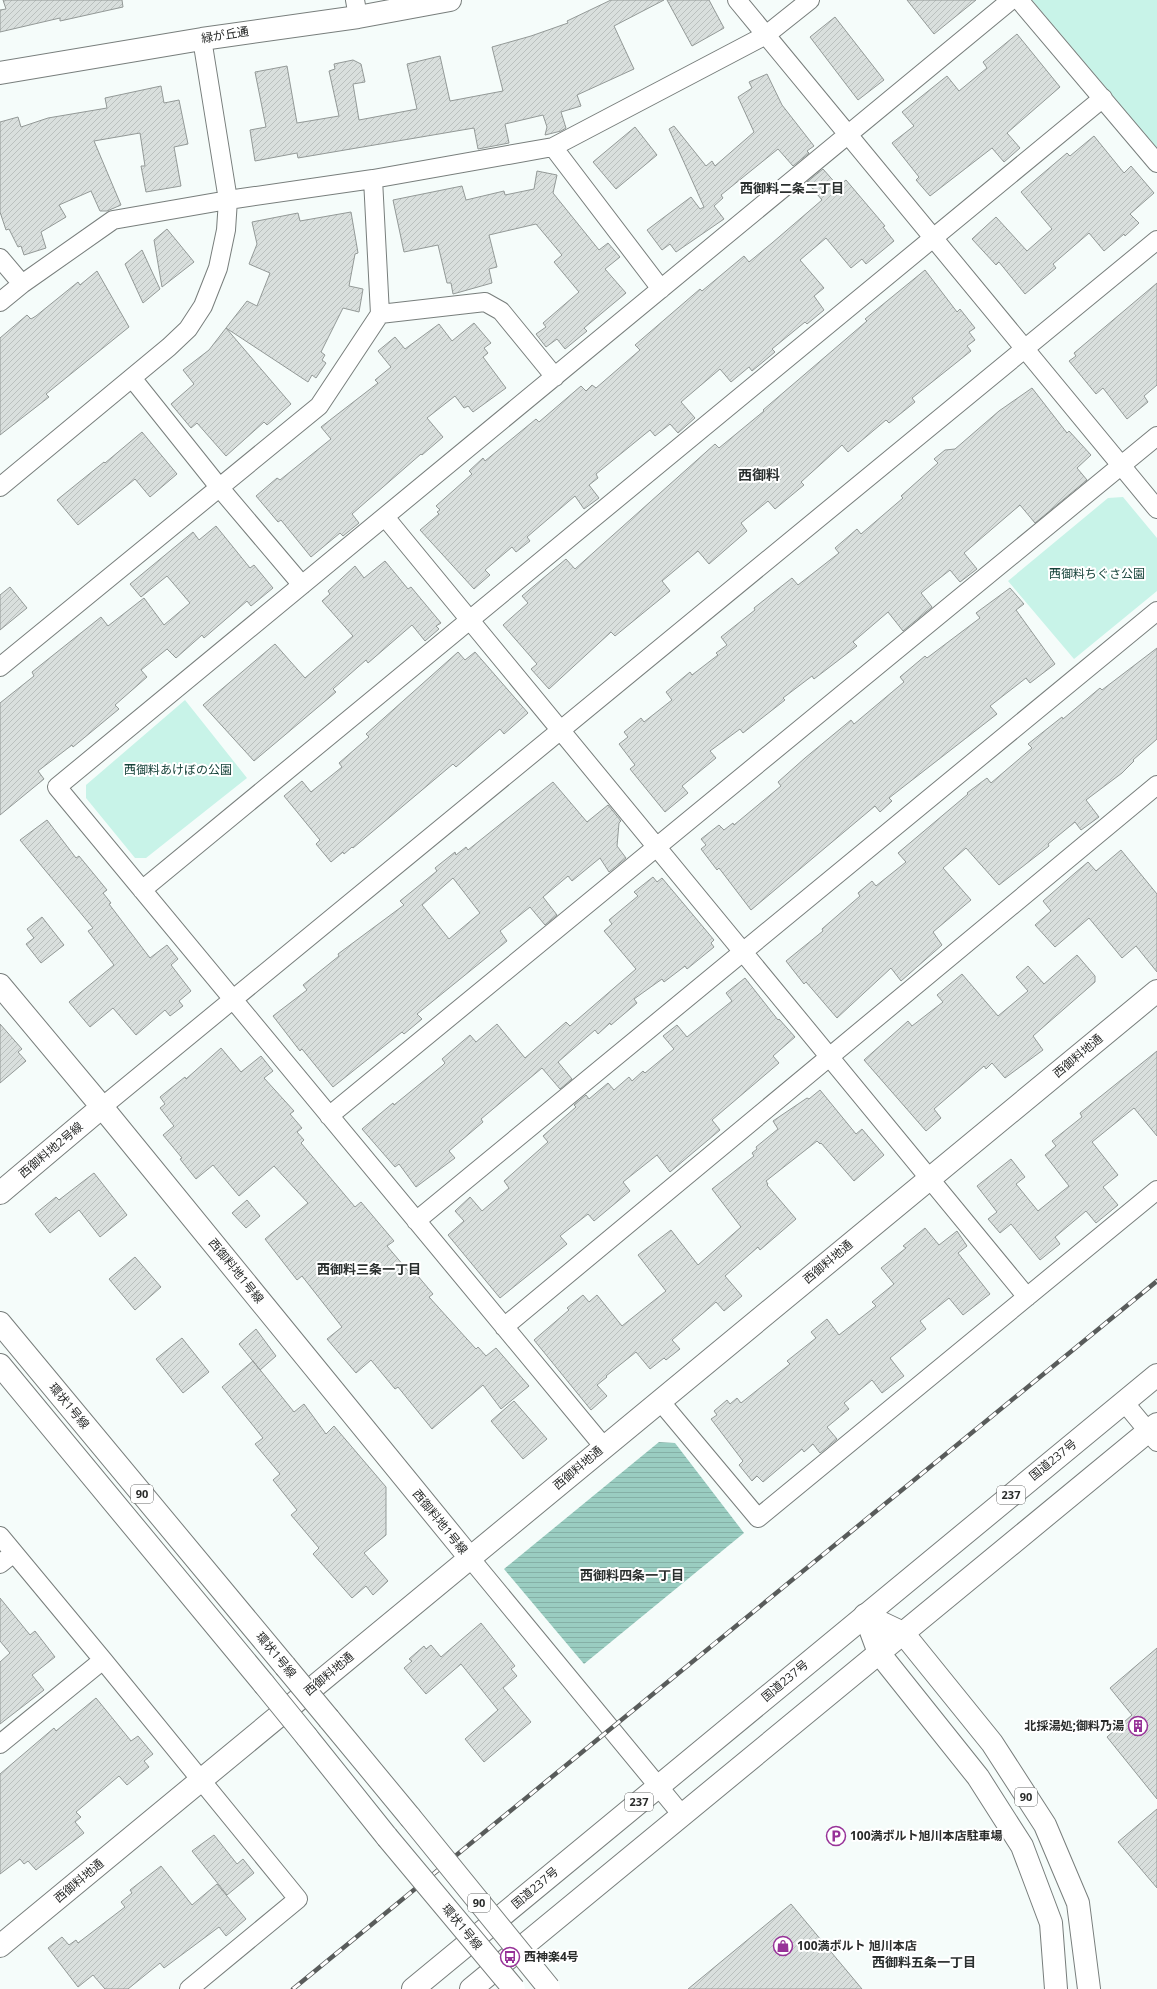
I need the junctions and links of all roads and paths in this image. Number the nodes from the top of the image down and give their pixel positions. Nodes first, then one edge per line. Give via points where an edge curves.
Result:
1 (450, 0) edge
2 (737, 0) edge
3 (810, 0) edge
4 (1011, 0) edge
5 (1019, 0) edge
6 (356, 9) edge
7 (766, 35) junction
8 (202, 39) junction
9 (0, 73) edge
10 (1103, 98) junction
11 (848, 134) junction
12 (553, 147) junction
13 (1157, 162) edge
14 (373, 180) junction
15 (228, 200) junction
16 (934, 238) junction
17 (1157, 240) edge
18 (0, 258) edge
19 (22, 284) junction
20 (661, 289) junction
21 (0, 302) edge
22 (380, 314) junction
23 (1025, 348) junction
24 (555, 377) junction
25 (132, 378) junction
26 (1157, 436) edge
27 (1121, 466) junction
28 (0, 487) edge
29 (219, 487) junction
30 (1157, 509) edge
31 (385, 517) junction
32 (302, 585) junction
33 (1157, 611) edge
34 (470, 620) junction
35 (0, 667) edge
36 (561, 730) junction
37 (1157, 786) edge
38 (657, 847) junction
39 (142, 890) junction
40 (743, 952) junction
41 (0, 985) edge
42 (1157, 990) edge
43 (233, 1000) junction
44 (829, 1057) junction
45 (102, 1108) junction
46 (329, 1116) junction
47 (930, 1178) junction
48 (1157, 1190) edge
49 (0, 1192) edge
50 (416, 1221) junction
51 (1027, 1297) junction
52 (0, 1322) edge
53 (504, 1327) junction
54 (0, 1365) edge
55 (1157, 1375) edge
56 (660, 1401) junction
57 (1124, 1402) junction
58 (1154, 1432) edge
59 (604, 1447) junction
60 (0, 1536) edge
61 (14, 1553) junction
62 (470, 1558) junction
63 (0, 1564) edge
64 (865, 1615) junction
65 (903, 1633) junction
66 (879, 1653) junction
67 (103, 1660) junction
68 (0, 1744) edge
69 (200, 1780) junction
70 (658, 1786) junction
71 (682, 1815) junction
72 (0, 1946) edge
73 (550, 1988) edge
74 (189, 1989) edge
75 (413, 1989) edge
76 (471, 1989) edge
77 (514, 1989) edge
78 (1056, 1989) edge
79 (1089, 1989) edge

1 - 6 main road, 緑が丘通
2 - 7 street
3 - 7 street
4 - 11 street
5 - 10 street
6 - 8 main road, 緑が丘通
7 - 11 street
7 - 12 street
8 - 9 main road, 緑が丘通
8 - 15 street
10 - 13 street
10 - 16 street
11 - 16 street
11 - 20 street
12 - 14 street
12 - 20 street
14 - 15 street
14 - 22 street
15 - 19 street via 114,220
15 - 25 street via 226,230 218,268 203,306 188,329
16 - 23 street
16 - 34 street
17 - 23 street
18 - 19 street
19 - 21 street
20 - 24 street
22 - 24 street via 484,302 501,311
22 - 29 street via 319,406
23 - 27 street
23 - 36 street
24 - 31 street
25 - 28 street
25 - 29 street
26 - 27 street
27 - 30 street
27 - 38 street
29 - 32 street
29 - 35 street
31 - 32 street
31 - 34 street
32 - 39 street via 57,787
33 - 40 street
34 - 36 street
34 - 39 street
36 - 38 street
36 - 43 street
37 - 44 street
38 - 40 street
38 - 46 street
39 - 43 street
40 - 44 street
40 - 50 street
41 - 45 main road, 西御料地1号線
42 - 47 main road, 西御料地通
43 - 45 street
43 - 46 street
44 - 47 street
44 - 53 street
45 - 49 main road, 西御料地2号線
45 - 62 main road, 西御料地1号線
46 - 50 street
47 - 51 street
47 - 56 main road, 西御料地通
48 - 51 street
50 - 53 street
51 - 56 street via 758,1518
52 - 73 main road, 環状1号線 / 90, bridge
53 - 59 street
54 - 77 main road, 環状1号線 / 90, bridge
55 - 57 main road, 国道237号 / 237
56 - 59 main road, 西御料地通
57 - 58 street
57 - 64 main road, 国道237号 / 237
58 - 65 main road
59 - 62 main road, 西御料地通
60 - 61 street
61 - 63 street
61 - 67 street
62 - 69 main road, 西御料地通
62 - 70 street
64 - 65 main road, 90
64 - 66 main road, 90
64 - 70 main road, 国道237号 / 237
65 - 66 main road
65 - 79 main road, 90 via 992,1743 1045,1825 1078,1903
66 - 71 main road
66 - 78 main road, 90 via 978,1777 1022,1846 1051,1923
67 - 68 street
67 - 69 street
69 - 72 main road, 西御料地通
69 - 74 street via 298,1899
70 - 71 street
70 - 75 main road, 国道237号 / 237
71 - 76 main road

